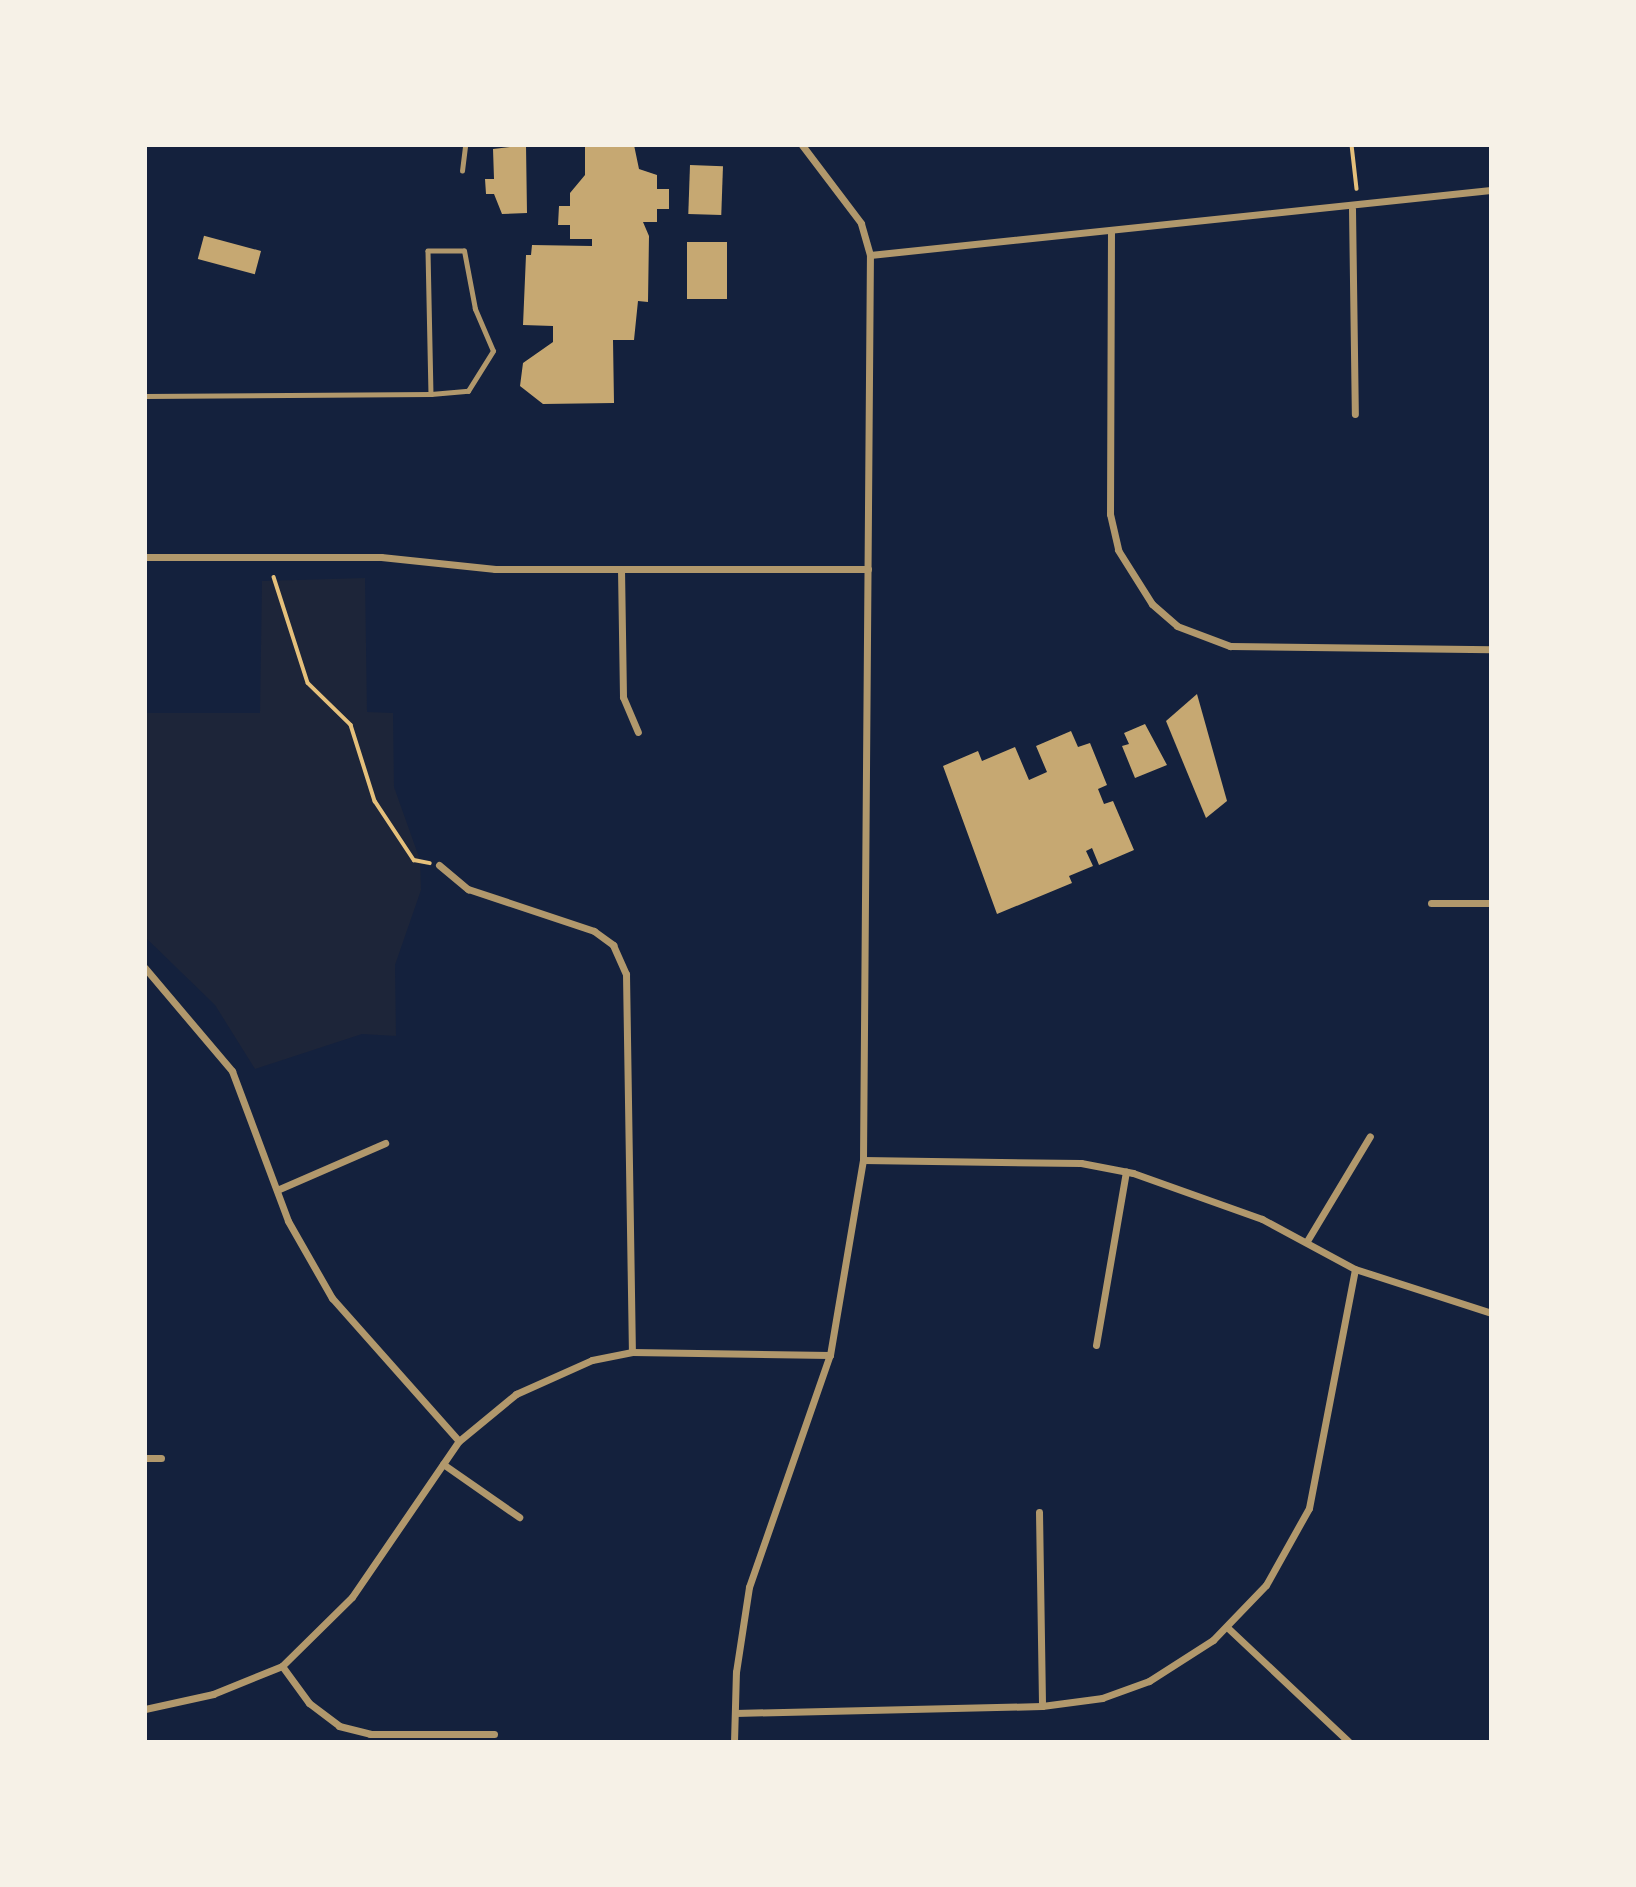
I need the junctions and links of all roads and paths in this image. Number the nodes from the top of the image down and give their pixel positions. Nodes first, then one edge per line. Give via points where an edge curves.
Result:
1 (465, 145) edge
2 (802, 145) edge
3 (1352, 145) edge
4 (462, 171) dead end
5 (1357, 189) dead end
6 (1491, 190) edge
7 (1352, 209) junction
8 (1111, 230) junction
9 (870, 255) junction
10 (431, 394) junction
11 (145, 396) edge
12 (1355, 414) dead end
13 (145, 557) edge
14 (621, 569) junction
15 (868, 569) junction
16 (274, 577) dead end
17 (1491, 649) edge
18 (638, 732) dead end
19 (439, 865) joint
20 (1431, 903) dead end
21 (1491, 903) edge
22 (145, 968) edge
23 (1370, 1136) dead end
24 (385, 1143) dead end
25 (863, 1160) junction
26 (1126, 1172) junction
27 (277, 1190) junction
28 (1307, 1241) junction
29 (1355, 1269) junction
30 (1491, 1313) edge
31 (1096, 1345) dead end
32 (632, 1352) junction
33 (830, 1355) junction
34 (459, 1441) junction
35 (145, 1458) edge
36 (161, 1458) dead end
37 (443, 1464) junction
38 (1039, 1512) dead end
39 (519, 1517) dead end
40 (1229, 1629) junction
41 (282, 1666) junction
42 (1042, 1706) junction
43 (145, 1709) edge
44 (735, 1713) junction
45 (494, 1734) dead end
46 (734, 1742) edge
47 (1349, 1742) edge

1 - 4 lane
2 - 9 street via 861,223
3 - 5 path
6 - 7 street
7 - 8 street
7 - 12 street
8 - 9 street
8 - 17 street via 1110,514 1118,550 1152,604 1177,626 1230,646
9 - 15 street
10 - 10 lane via 468,391 493,351 475,309 464,250 428,251
10 - 11 lane
13 - 14 street via 381,557 495,569
14 - 15 street
14 - 18 street via 623,697
15 - 25 street
16 - 19 path via 308,684 351,725 374,801 414,860
19 - 32 street via 468,890 594,931 613,945 626,974
20 - 21 street
22 - 27 street via 232,1071
23 - 28 street
24 - 27 street
25 - 26 street via 1081,1163
25 - 33 street
26 - 28 street via 1235,1207
26 - 31 street
27 - 34 street via 302,1252 332,1298
28 - 29 street
29 - 30 street
29 - 40 street via 1309,1508 1266,1585
32 - 33 street
32 - 34 street via 592,1360 516,1394
33 - 44 street via 749,1587
34 - 37 street
35 - 36 street
37 - 39 street
37 - 41 street via 352,1597
38 - 42 street
40 - 42 street via 1149,1681 1102,1698
40 - 47 street
41 - 43 street via 201,1697
41 - 45 street via 309,1703 339,1726 370,1734
42 - 44 street
44 - 46 street

